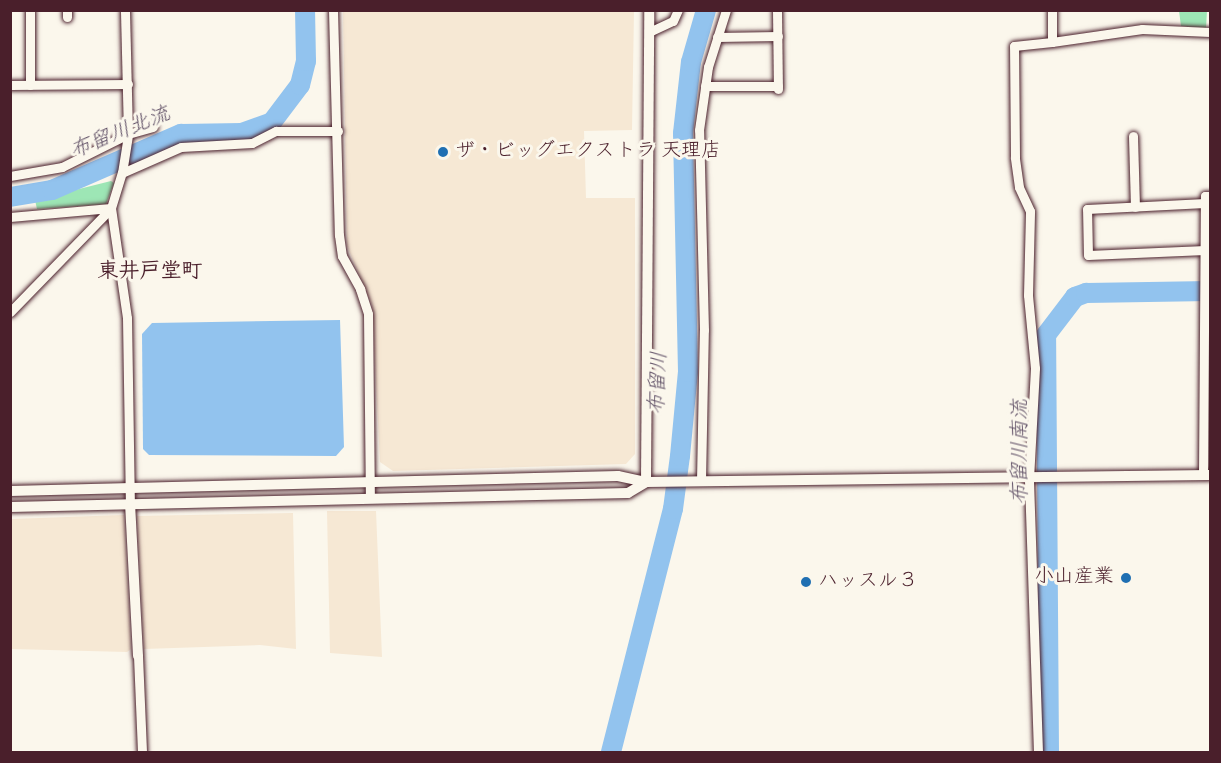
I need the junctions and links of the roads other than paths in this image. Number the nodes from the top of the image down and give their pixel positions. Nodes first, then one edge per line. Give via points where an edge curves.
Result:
1 (30, 10) edge
2 (125, 10) edge
3 (333, 10) edge
4 (649, 10) edge
5 (678, 10) edge
6 (726, 10) edge
7 (777, 10) edge
8 (1052, 10) edge
9 (649, 32) junction
10 (1210, 33) edge
11 (777, 36) junction
12 (717, 37) junction
13 (1052, 42) junction
14 (128, 84) junction
15 (10, 85) edge
16 (30, 85) junction
17 (705, 86) junction
18 (153, 127) dead end
19 (338, 131) junction
20 (1133, 136) dead end
21 (127, 139) junction
22 (123, 170) junction
23 (10, 176) edge
24 (1208, 200) edge
25 (1135, 207) junction
26 (111, 208) junction
27 (10, 217) edge
28 (1205, 250) junction
29 (1208, 281) edge
30 (1207, 304) edge
31 (10, 312) edge
32 (1207, 475) edge
33 (1032, 478) junction
34 (696, 481) junction
35 (370, 482) junction
36 (650, 482) junction
37 (130, 487) junction
38 (10, 492) edge
39 (370, 497) junction
40 (130, 503) junction
41 (10, 507) edge
42 (138, 656) joint
43 (142, 753) edge
44 (1038, 753) edge

1 - 16 street
2 - 14 street
3 - 19 street
4 - 9 street
5 - 9 street via 674,21
6 - 12 street
7 - 11 street
8 - 13 street
9 - 36 street
10 - 13 street via 1142,29
11 - 12 street
11 - 17 street via 778,88
12 - 17 street
13 - 33 street via 1014,46 1015,157 1019,187 1030,211 1028,295 1035,368
14 - 16 street
14 - 21 street
15 - 16 street
17 - 34 street via 699,130 704,330
18 - 21 street
19 - 22 street via 276,131 252,143 181,147
19 - 35 street via 342,256 368,314
20 - 25 street
21 - 22 street
21 - 23 street via 62,167
22 - 26 street
24 - 25 street
24 - 28 street
25 - 28 street via 1087,209 1088,255
26 - 27 street
26 - 31 street
26 - 37 street via 127,318
28 - 29 street
29 - 30 street
30 - 32 street
32 - 33 street
33 - 34 street
33 - 44 street
34 - 36 street
35 - 36 street via 618,476
35 - 37 street
35 - 39 street
36 - 39 street via 628,493
37 - 38 street
37 - 40 street
39 - 40 street
40 - 41 street
40 - 42 street
42 - 43 street

